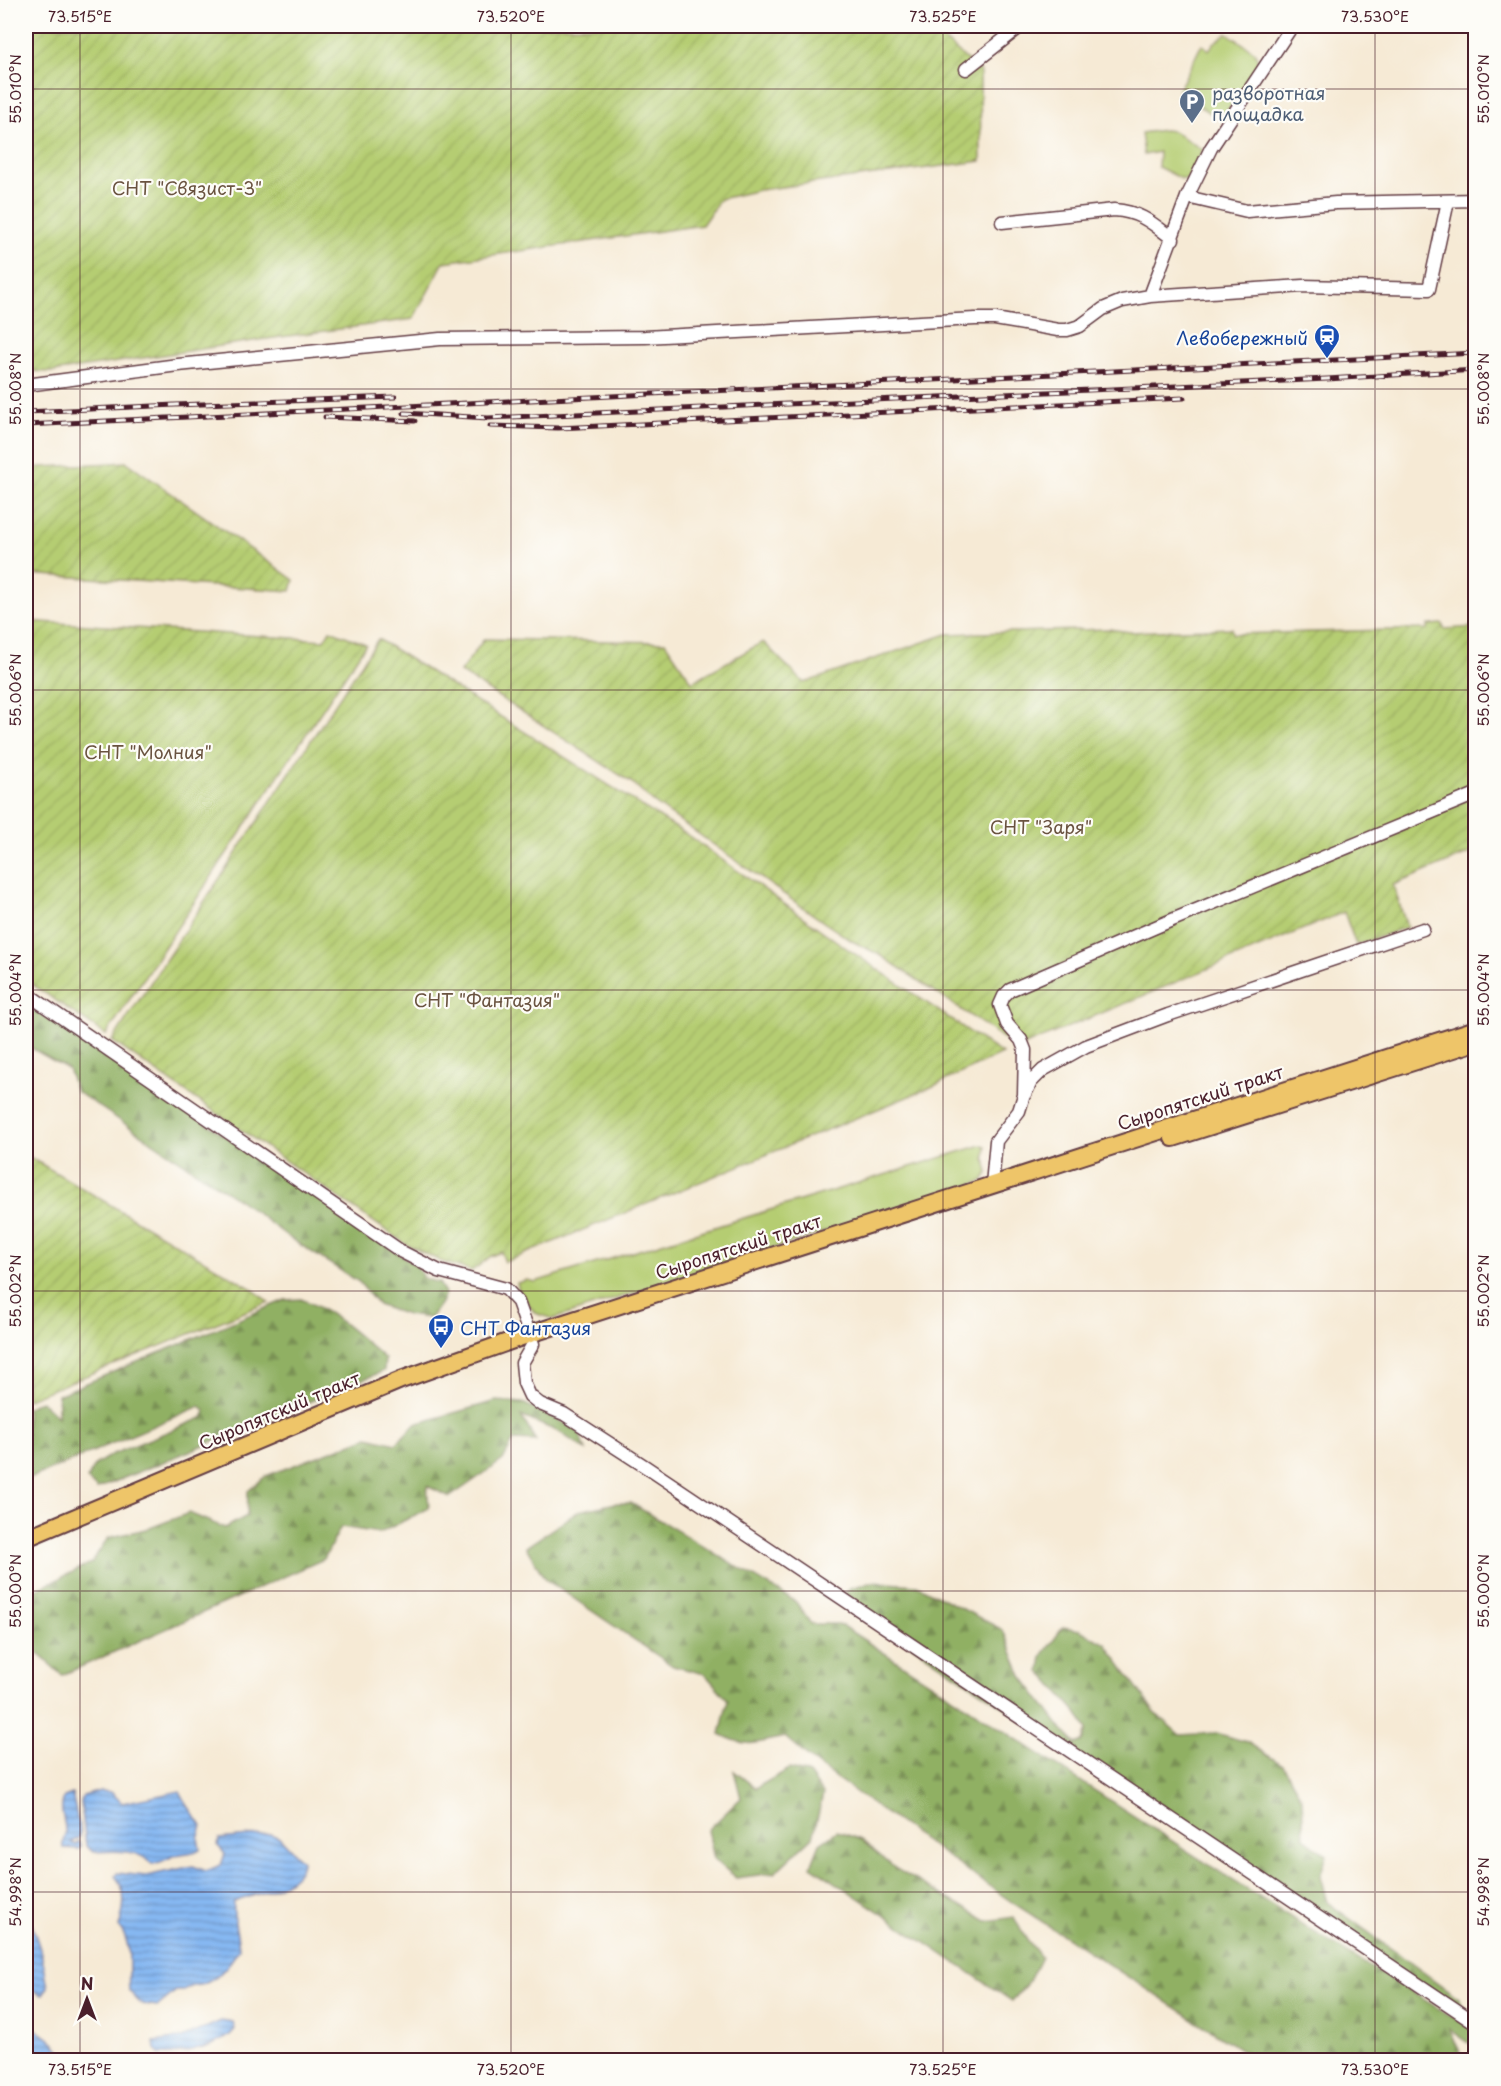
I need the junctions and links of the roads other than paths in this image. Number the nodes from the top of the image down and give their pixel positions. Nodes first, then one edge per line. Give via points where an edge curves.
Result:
1 (1021, 26) edge
2 (1292, 26) edge
3 (966, 69) dead end
4 (1187, 197) junction
5 (1476, 200) edge
6 (1448, 201) junction
7 (1002, 222) dead end
8 (1173, 239) junction
9 (1150, 296) junction
10 (26, 385) edge
11 (1476, 794) edge
12 (1423, 929) dead end
13 (26, 993) edge
14 (1476, 1029) edge
15 (1476, 1042) edge
16 (1024, 1095) junction
17 (992, 1185) junction
18 (532, 1339) junction
19 (26, 1538) edge
20 (26, 1549) edge
21 (1476, 2024) edge

1 - 3 street
2 - 4 street via 1211,148
4 - 6 street via 1247,211 1336,203
4 - 8 street
5 - 6 street
6 - 9 street via 1429,289 1303,286
7 - 8 street via 1127,211 1143,216
8 - 9 street
9 - 10 street via 1122,301 1067,330 975,319 645,337 440,339 178,365
11 - 16 street via 1010,990 1000,1005 1007,1024 1025,1050
12 - 16 street via 1086,1046 1043,1070
13 - 18 street via 402,1252 439,1271 506,1289 518,1302
14 - 17 main road, Сыропятский тракт
15 - 18 main road, Сыропятский тракт
16 - 17 street via 1019,1111 996,1140
17 - 18 main road, Сыропятский тракт
18 - 19 main road, Сыропятский тракт via 401,1380
18 - 20 main road, Сыропятский тракт
18 - 21 street via 522,1363 524,1383 530,1396 540,1404 564,1414 646,1467

